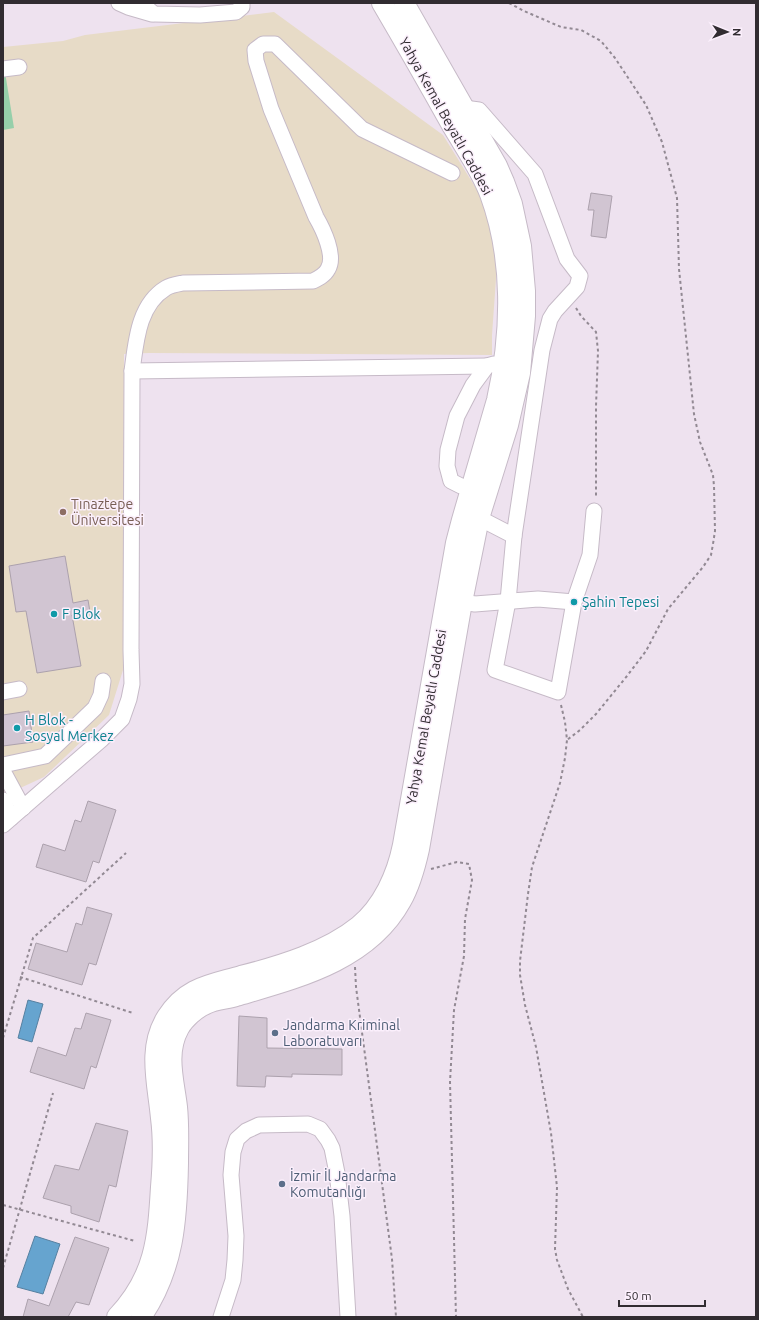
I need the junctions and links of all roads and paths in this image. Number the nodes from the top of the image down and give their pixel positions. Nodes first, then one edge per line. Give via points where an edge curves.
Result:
1 (119, 3) edge
2 (141, 3) edge
3 (242, 3) edge
4 (382, 3) edge
5 (404, 3) edge
6 (509, 3) edge
7 (154, 14) junction
8 (19, 67) dead end
9 (3, 69) edge
10 (464, 108) junction
11 (452, 173) dead end
12 (570, 296) junction
13 (496, 364) junction
14 (132, 371) junction
15 (479, 491) junction
16 (594, 511) joint
17 (479, 518) junction
18 (514, 536) junction
19 (508, 601) junction
20 (462, 602) junction
21 (574, 602) junction
22 (449, 634) junction
23 (103, 681) dead end
24 (19, 689) dead end
25 (3, 692) edge
26 (558, 692) junction
27 (567, 740) junction
28 (3, 765) edge
29 (3, 771) edge
30 (3, 800) edge
31 (23, 808) junction
32 (7, 822) edge
33 (126, 853) dead end
34 (429, 871) dead end
35 (360, 947) junction
36 (20, 977) junction
37 (133, 1013) dead end
38 (3, 1038) edge
39 (53, 1093) dead end
40 (3, 1205) edge
41 (20, 1210) junction
42 (136, 1241) dead end
43 (3, 1268) edge
44 (117, 1317) edge
45 (141, 1317) edge
46 (221, 1317) edge
47 (348, 1317) edge
48 (396, 1317) edge
49 (456, 1317) edge
50 (583, 1317) edge

1 - 7 street
2 - 7 street
3 - 7 street via 242,7 236,12 200,15
4 - 13 main road, Yahya Kemal Beyatlı Caddesi via 475,164 494,205 502,237 508,316
5 - 10 main road, Yahya Kemal Beyatlı Caddesi
6 - 27 path via 561,27 581,30 601,40 646,106 662,142 676,198 679,270 694,414 700,442 713,475 715,531 710,555 668,609 646,651 627,676 596,714
8 - 9 street
10 - 12 street via 479,110 535,174 567,258 580,276 577,287
10 - 15 main road, Yahya Kemal Beyatlı Caddesi via 497,166 512,204 521,246 525,291 523,346 508,425
11 - 14 street via 362,129 275,44 263,44 255,50 256,61 271,109 325,234 329,250 328,271 313,281 183,283 167,287 148,306 142,318
12 - 16 path via 581,316 596,332 597,495
12 - 18 street via 554,311 542,350
13 - 14 street
13 - 15 main road, Yahya Kemal Beyatlı Caddesi via 497,400
13 - 15 street via 473,385 457,416 448,450 447,466 451,481
14 - 31 street via 132,684 129,699 122,719
15 - 17 main road, Yahya Kemal Beyatlı Caddesi
15 - 22 main road, Yahya Kemal Beyatlı Caddesi via 456,542
16 - 21 street via 590,555
17 - 18 street
17 - 20 main road, Yahya Kemal Beyatlı Caddesi
18 - 19 street
19 - 20 street via 475,604
19 - 21 street via 538,599
19 - 26 street via 495,670
20 - 22 main road, Yahya Kemal Beyatlı Caddesi
21 - 26 street
22 - 35 main road, Yahya Kemal Beyatlı Caddesi via 415,866 401,901 392,915 382,928
22 - 44 main road, Yahya Kemal Beyatlı Caddesi via 402,853 394,876 379,904 359,926 316,951 286,963 196,990 173,1008 160,1030 155,1057 162,1119 157,1238 144,1279
23 - 28 street via 101,695 95,708 45,756
24 - 25 street
26 - 27 path
27 - 50 path via 560,784 532,867 520,975 551,1133 557,1187 557,1260 568,1289
29 - 31 street
30 - 32 street
31 - 32 street
33 - 36 path via 32,938
34 - 49 path via 457,862 469,864 472,880 465,919 464,956 454,1010 450,1082
35 - 45 main road, Yahya Kemal Beyatlı Caddesi via 337,961 295,978 206,1003 179,1027 171,1053 178,1125 175,1224 164,1274
35 - 48 path via 355,966 356,987 392,1259
36 - 37 path
36 - 38 path
39 - 41 path
40 - 41 path
41 - 42 path
41 - 43 path
46 - 47 street via 233,1280 235,1260 236,1236 231,1175 237,1140 246,1131 259,1126 308,1124 320,1129 328,1140 338,1174

